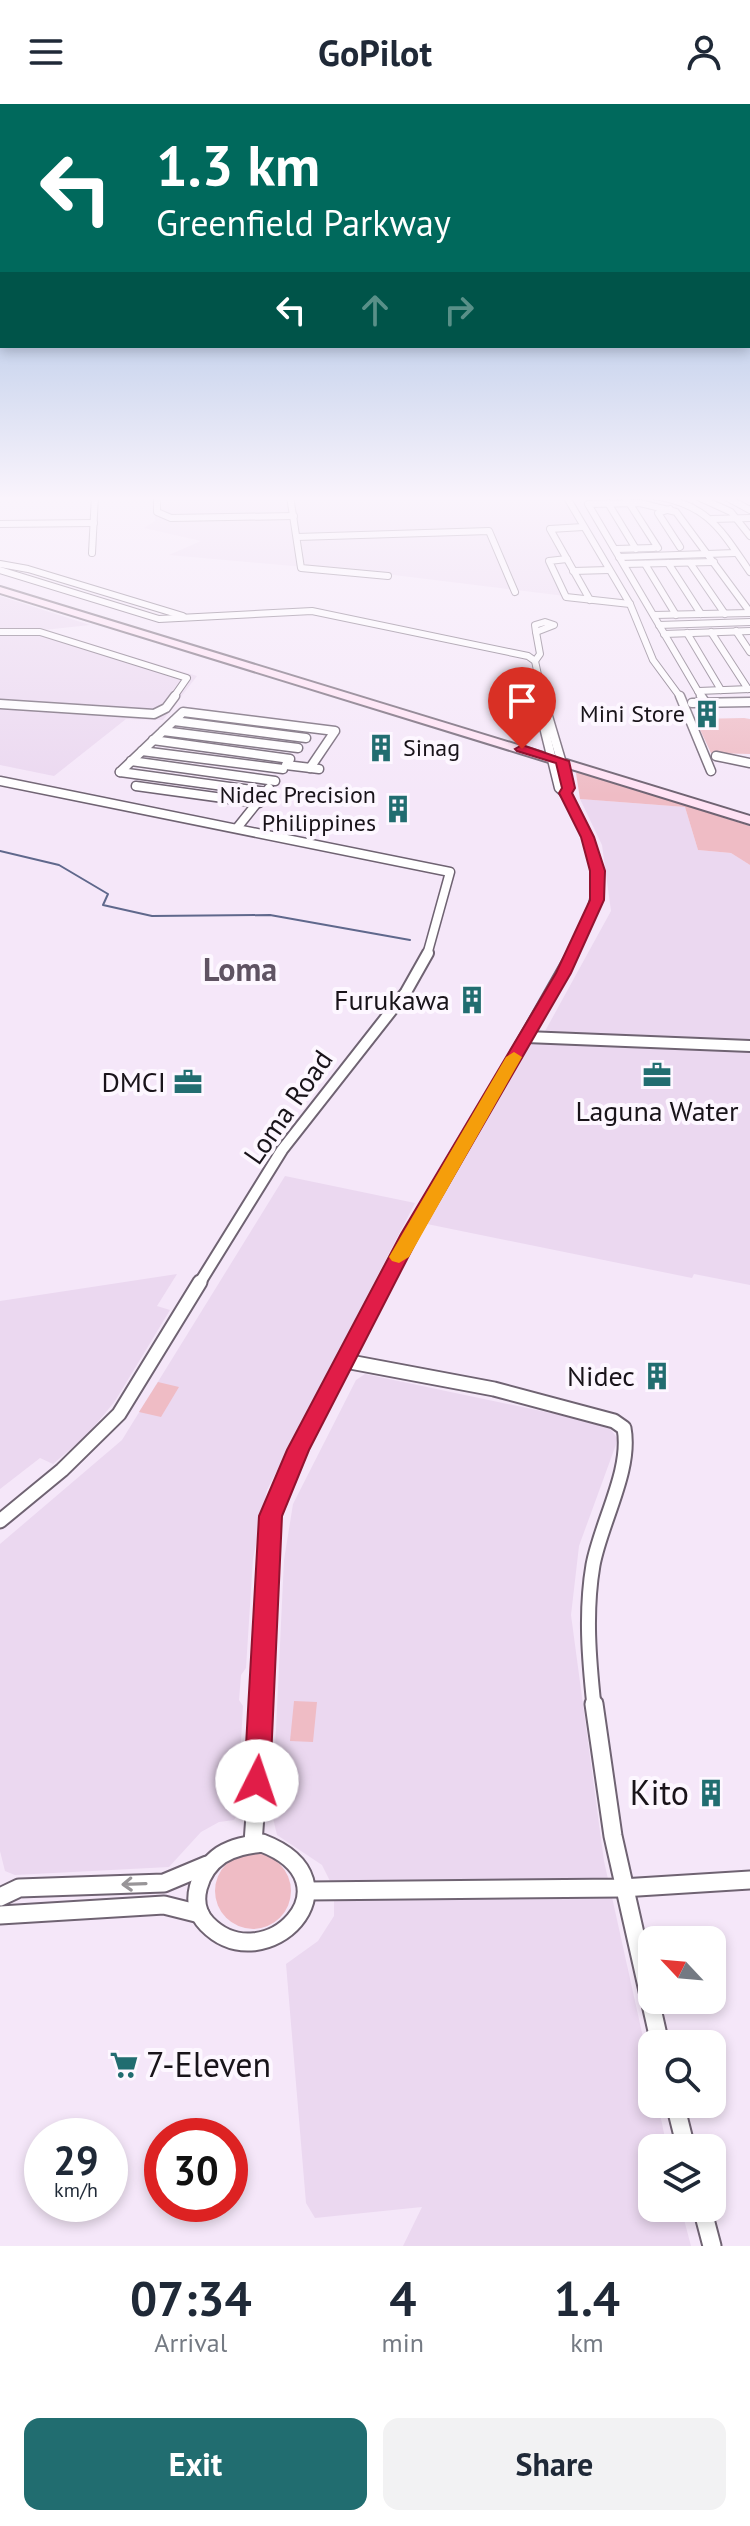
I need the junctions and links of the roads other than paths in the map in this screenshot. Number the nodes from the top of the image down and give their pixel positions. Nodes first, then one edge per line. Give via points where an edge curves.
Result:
1 (17, 596) edge
2 (88, 596) edge
3 (566, 596) edge
4 (588, 596) edge
5 (625, 596) edge
6 (642, 596) edge
7 (664, 596) edge
8 (689, 596) edge
9 (713, 596) edge
10 (590, 600) junction
11 (630, 604) junction
12 (747, 604) edge
13 (750, 613) edge
14 (701, 614) junction
15 (725, 614) junction
16 (654, 615) junction
17 (676, 615) junction
18 (750, 622) edge
19 (659, 625) junction
20 (736, 631) junction
21 (750, 631) edge
22 (0, 632) edge
23 (711, 632) junction
24 (535, 633) dead end
25 (687, 633) junction
26 (664, 634) junction
27 (750, 652) edge
28 (535, 661) junction
29 (749, 689) edge
30 (721, 690) junction
31 (698, 691) junction
32 (705, 702) junction
33 (750, 702) edge
34 (692, 703) dead end
35 (0, 704) edge
36 (174, 721) junction
37 (312, 728) junction
38 (163, 731) junction
39 (306, 738) junction
40 (153, 740) junction
41 (298, 748) junction
42 (142, 751) junction
43 (716, 756) dead end
44 (557, 760) junction
45 (131, 761) junction
46 (750, 763) edge
47 (286, 765) junction
48 (711, 771) dead end
49 (148, 776) junction
50 (0, 781) edge
51 (275, 781) junction
52 (267, 792) junction
53 (259, 803) junction
54 (750, 820) edge
55 (237, 828) junction
56 (526, 1037) junction
57 (750, 1046) edge
58 (345, 1361) junction
59 (0, 1521) edge
60 (253, 1843) junction
61 (208, 1865) junction
62 (750, 1880) edge
63 (622, 1888) junction
64 (308, 1891) junction
65 (0, 1897) edge
66 (200, 1914) junction
67 (0, 1915) edge
68 (657, 2030) edge
69 (706, 2222) edge
70 (712, 2246) edge

1 - 44 main road
2 - 28 street via 152,617 312,611
3 - 10 street
4 - 10 street
5 - 11 street
6 - 16 street
7 - 17 street
8 - 14 street
9 - 15 street
10 - 11 street
11 - 48 street via 653,660 685,703
12 - 13 street
13 - 15 street
14 - 15 street
14 - 17 street
16 - 17 street
16 - 19 street
18 - 19 street
19 - 26 street
20 - 21 street
20 - 23 street
20 - 27 street
22 - 35 street via 40,632 187,678 166,708 154,714
23 - 25 street
23 - 29 street
24 - 28 street via 540,654
25 - 26 street
25 - 30 street
26 - 31 street
28 - 44 street
29 - 30 street
30 - 31 street
31 - 32 street
32 - 33 street
32 - 34 street
36 - 37 street via 183,712
36 - 38 street
36 - 39 street
37 - 39 street
37 - 47 street via 335,731 315,768
38 - 40 street
38 - 41 street
39 - 41 street
40 - 42 street
40 - 47 street
41 - 47 street
42 - 45 street
42 - 47 street
43 - 46 street
44 - 54 main road
44 - 56 street via 598,871 597,900
45 - 49 street via 120,772
45 - 51 street
47 - 51 street
49 - 52 street
49 - 53 street via 136,786
50 - 55 street, Loma Road
51 - 52 street
52 - 53 street
53 - 55 street
55 - 59 street, Loma Road via 450,872 428,953 406,992 282,1150 119,1414 60,1473
56 - 57 street
56 - 58 street via 419,1218
58 - 60 street via 270,1516
58 - 63 street via 494,1389 624,1428 625,1457 591,1572 588,1624
60 - 61 street via 228,1849
60 - 64 street via 279,1847 294,1857 304,1870
61 -> 65 street via 164,1883 19,1888
61 - 66 street via 197,1885
62 - 63 street
63 - 64 street
63 - 68 street
64 - 66 street via 294,1924 269,1939 244,1942 225,1937
66 - 67 street via 164,1905
69 - 70 street

